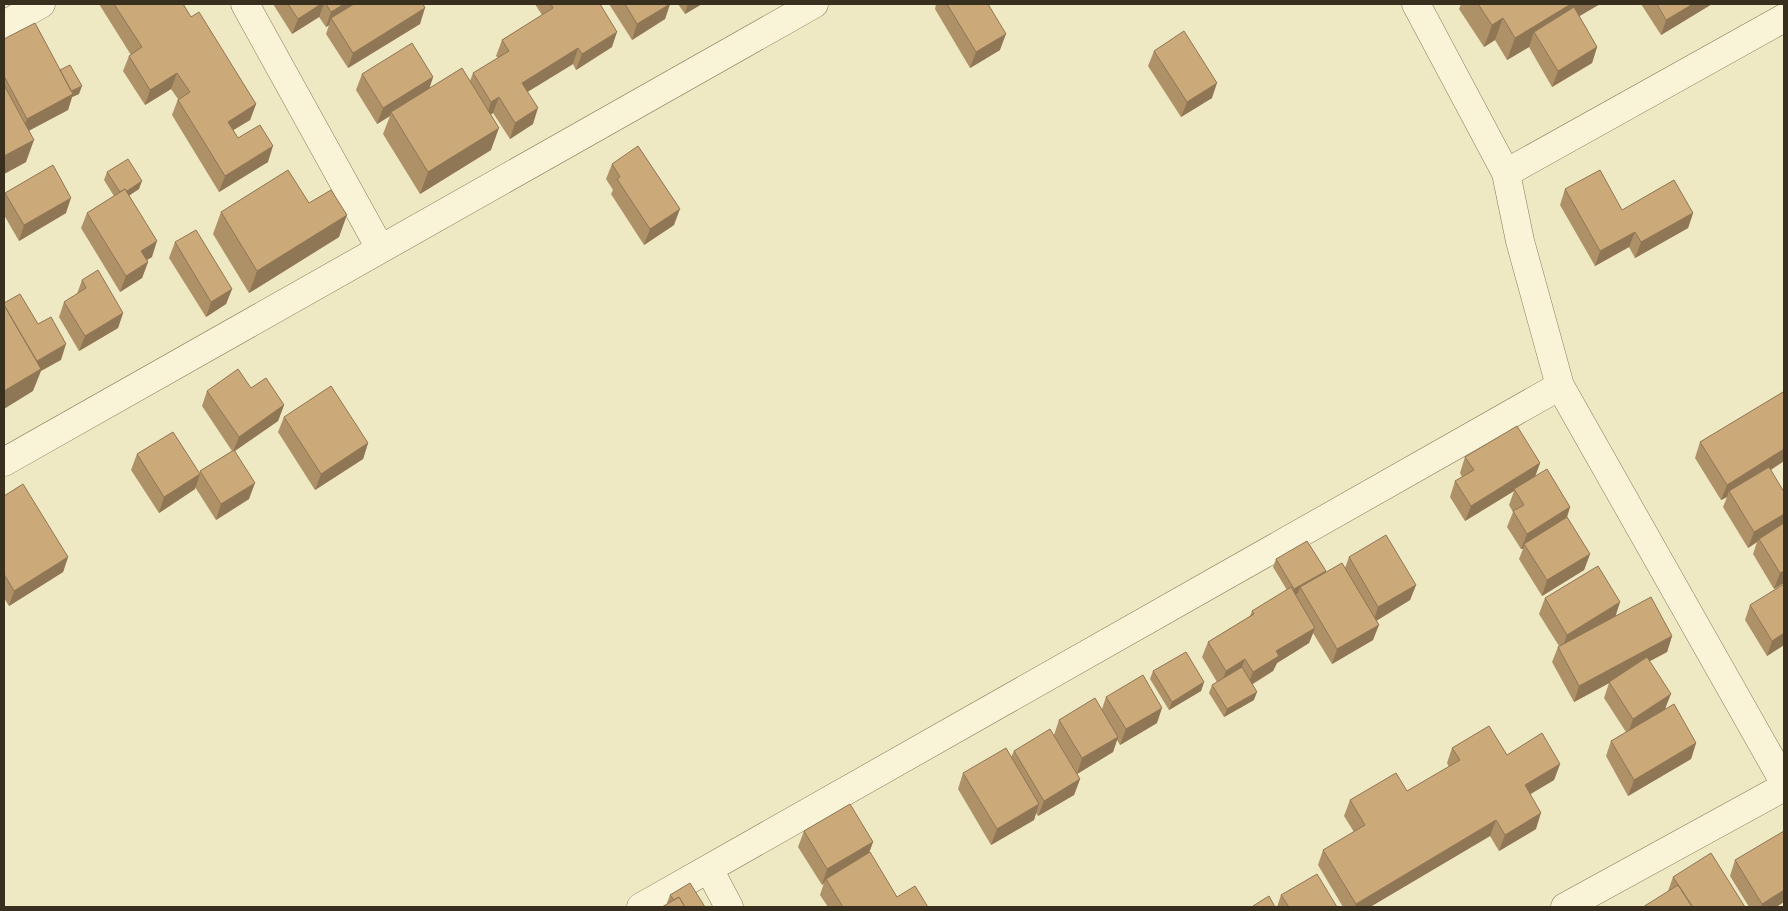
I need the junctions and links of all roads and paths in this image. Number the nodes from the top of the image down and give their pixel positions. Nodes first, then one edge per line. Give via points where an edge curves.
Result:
1 (41, 4) edge
2 (245, 4) edge
3 (814, 4) edge
4 (1416, 4) edge
5 (1784, 18) edge
6 (4, 26) edge
7 (1506, 173) junction
8 (380, 248) junction
9 (1560, 386) junction
10 (4, 462) edge
11 (1784, 782) edge
12 (1784, 787) edge
13 (709, 869) junction
14 (641, 907) edge
15 (729, 907) edge
16 (1566, 907) edge

1 - 6 street
2 - 8 street
3 - 8 street
4 - 7 street
5 - 7 street
7 - 9 street via 1520,240
8 - 10 street
9 - 11 street
9 - 13 street
12 - 16 street
13 - 14 street
13 - 15 street

